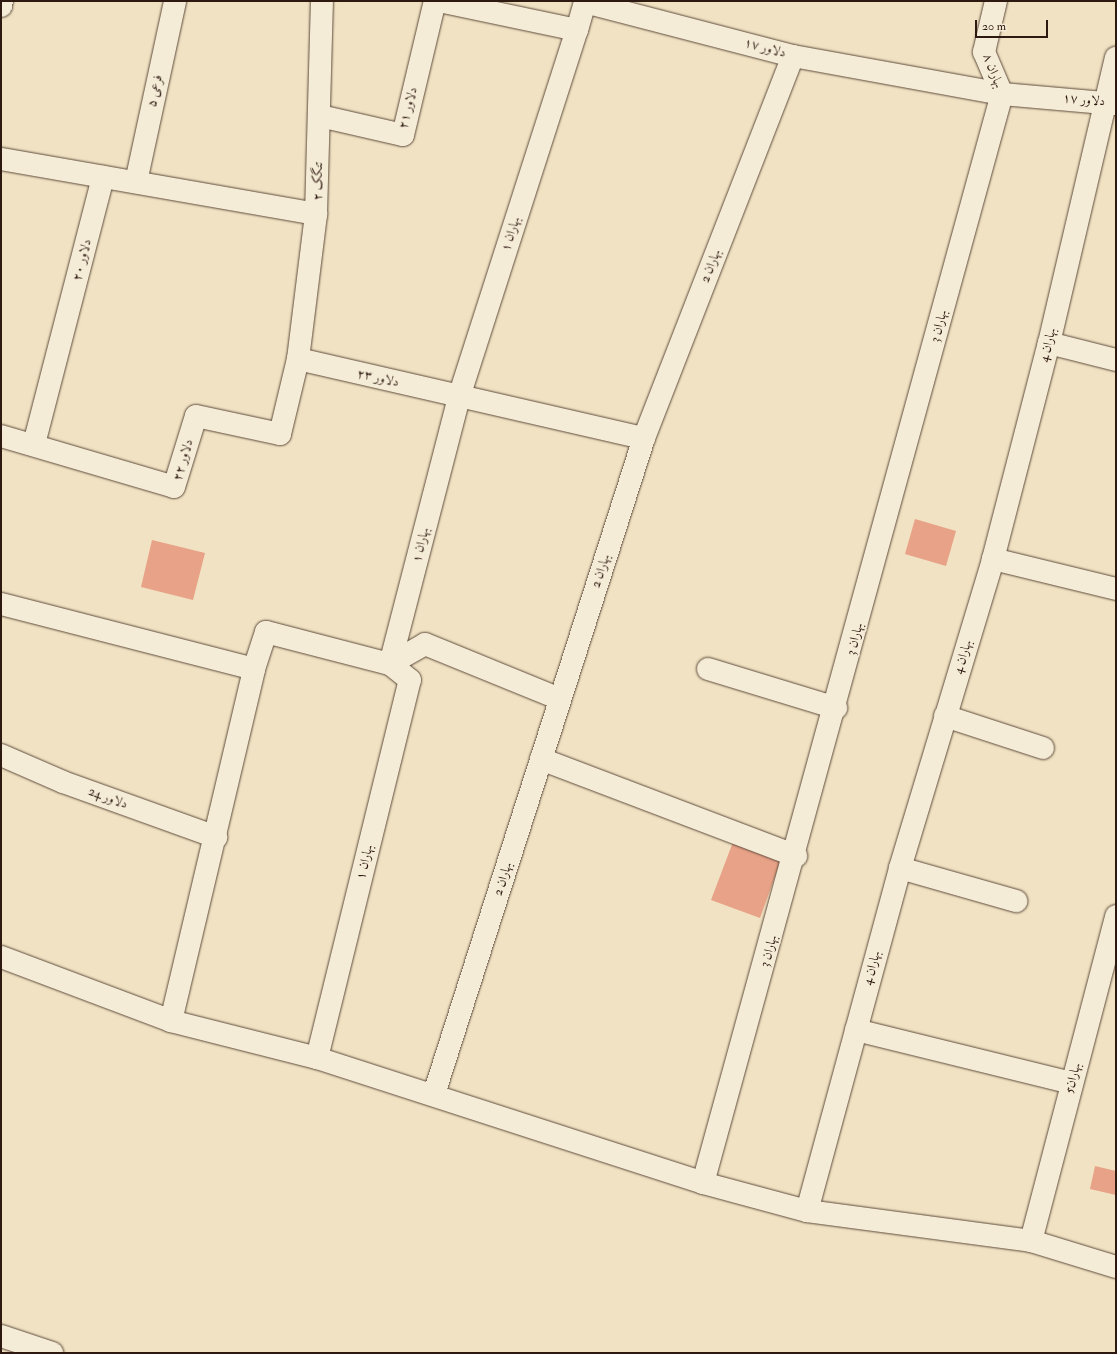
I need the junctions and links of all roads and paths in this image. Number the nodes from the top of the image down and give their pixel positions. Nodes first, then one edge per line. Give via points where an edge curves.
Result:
1 (2, 1) edge
2 (175, 1) edge
3 (322, 1) edge
4 (435, 1) edge
5 (439, 1) edge
6 (996, 1) edge
7 (621, 5) edge
8 (1, 6) edge
9 (576, 30) junction
10 (793, 56) junction
11 (1116, 58) edge
12 (1002, 94) junction
13 (1111, 102) edge
14 (320, 116) junction
15 (1, 159) edge
16 (103, 177) junction
17 (136, 182) junction
18 (316, 214) junction
19 (1049, 343) junction
20 (298, 359) junction
21 (1116, 360) edge
22 (459, 397) junction
23 (1, 436) edge
24 (644, 438) junction
25 (34, 444) junction
26 (993, 559) junction
27 (1116, 589) edge
28 (1, 604) edge
29 (390, 664) junction
30 (254, 669) junction
31 (708, 669) dead end
32 (560, 699) junction
33 (836, 708) junction
34 (945, 716) junction
35 (1043, 748) dead end
36 (1, 755) edge
37 (541, 759) junction
38 (216, 837) junction
39 (796, 856) junction
40 (900, 868) junction
41 (1016, 901) dead end
42 (1116, 916) edge
43 (1, 957) edge
44 (171, 1021) junction
45 (856, 1030) junction
46 (317, 1058) junction
47 (1072, 1083) junction
48 (434, 1094) junction
49 (703, 1183) junction
50 (807, 1211) junction
51 (1031, 1241) junction
52 (1116, 1267) edge
53 (1, 1336) edge
54 (52, 1353) edge

1 - 8 street
2 - 17 street, فرعی ۵
3 - 14 street, تنگک ۲
4 - 14 street, دلاور ۲۱ via 403,135
5 - 9 street
6 - 12 street, بهاران ۸ via 984,52
7 - 9 street, دلاور ۱۷ via 585,2
7 - 10 street, دلاور ۱۷
9 - 22 street, بهاران ۱
10 - 12 street, دلاور ۱۷
10 - 24 street, بهاران 2
11 - 13 street, بهاران 4
12 - 13 street, دلاور ۱۷
12 - 33 street, بهاران 3
13 - 19 street, بهاران 4
14 - 18 street, تنگک ۲
15 - 16 street
16 - 17 street
16 - 25 street, دلاور ۲۰
17 - 18 street
18 - 20 street, تنگک ۲
19 - 21 street
19 - 26 street, بهاران 4
20 - 22 street, دلاور ۲۳
20 - 25 street, دلاور ۲۲ via 280,434 196,416 174,487
22 - 24 street, دلاور ۲۳
22 - 29 street, بهاران ۱
23 - 25 street, دلاور ۲۲
24 - 32 street, بهاران 2
26 - 27 street
26 - 34 street, بهاران 4
28 - 30 street
29 - 30 street via 266,632
29 - 32 street via 425,644
29 - 46 street, بهاران ۱ via 410,680
30 - 38 street
31 - 33 street
32 - 37 street, بهاران 2
33 - 39 street, بهاران 3
34 - 35 street
34 - 40 street, بهاران 4
36 - 38 street, دلاور 24 via 64,782
37 - 39 street
37 - 48 street, بهاران 2
38 - 44 street
39 - 49 street, بهاران 3
40 - 41 street
40 - 45 street, بهاران 4
42 - 47 street, بهاران5
43 - 44 street
44 - 46 street
45 - 47 street
45 - 50 street, بهاران 4
46 - 48 street
47 - 51 street, بهاران5
48 - 49 street
49 - 50 street
50 - 51 street
51 - 52 street
53 - 54 street

